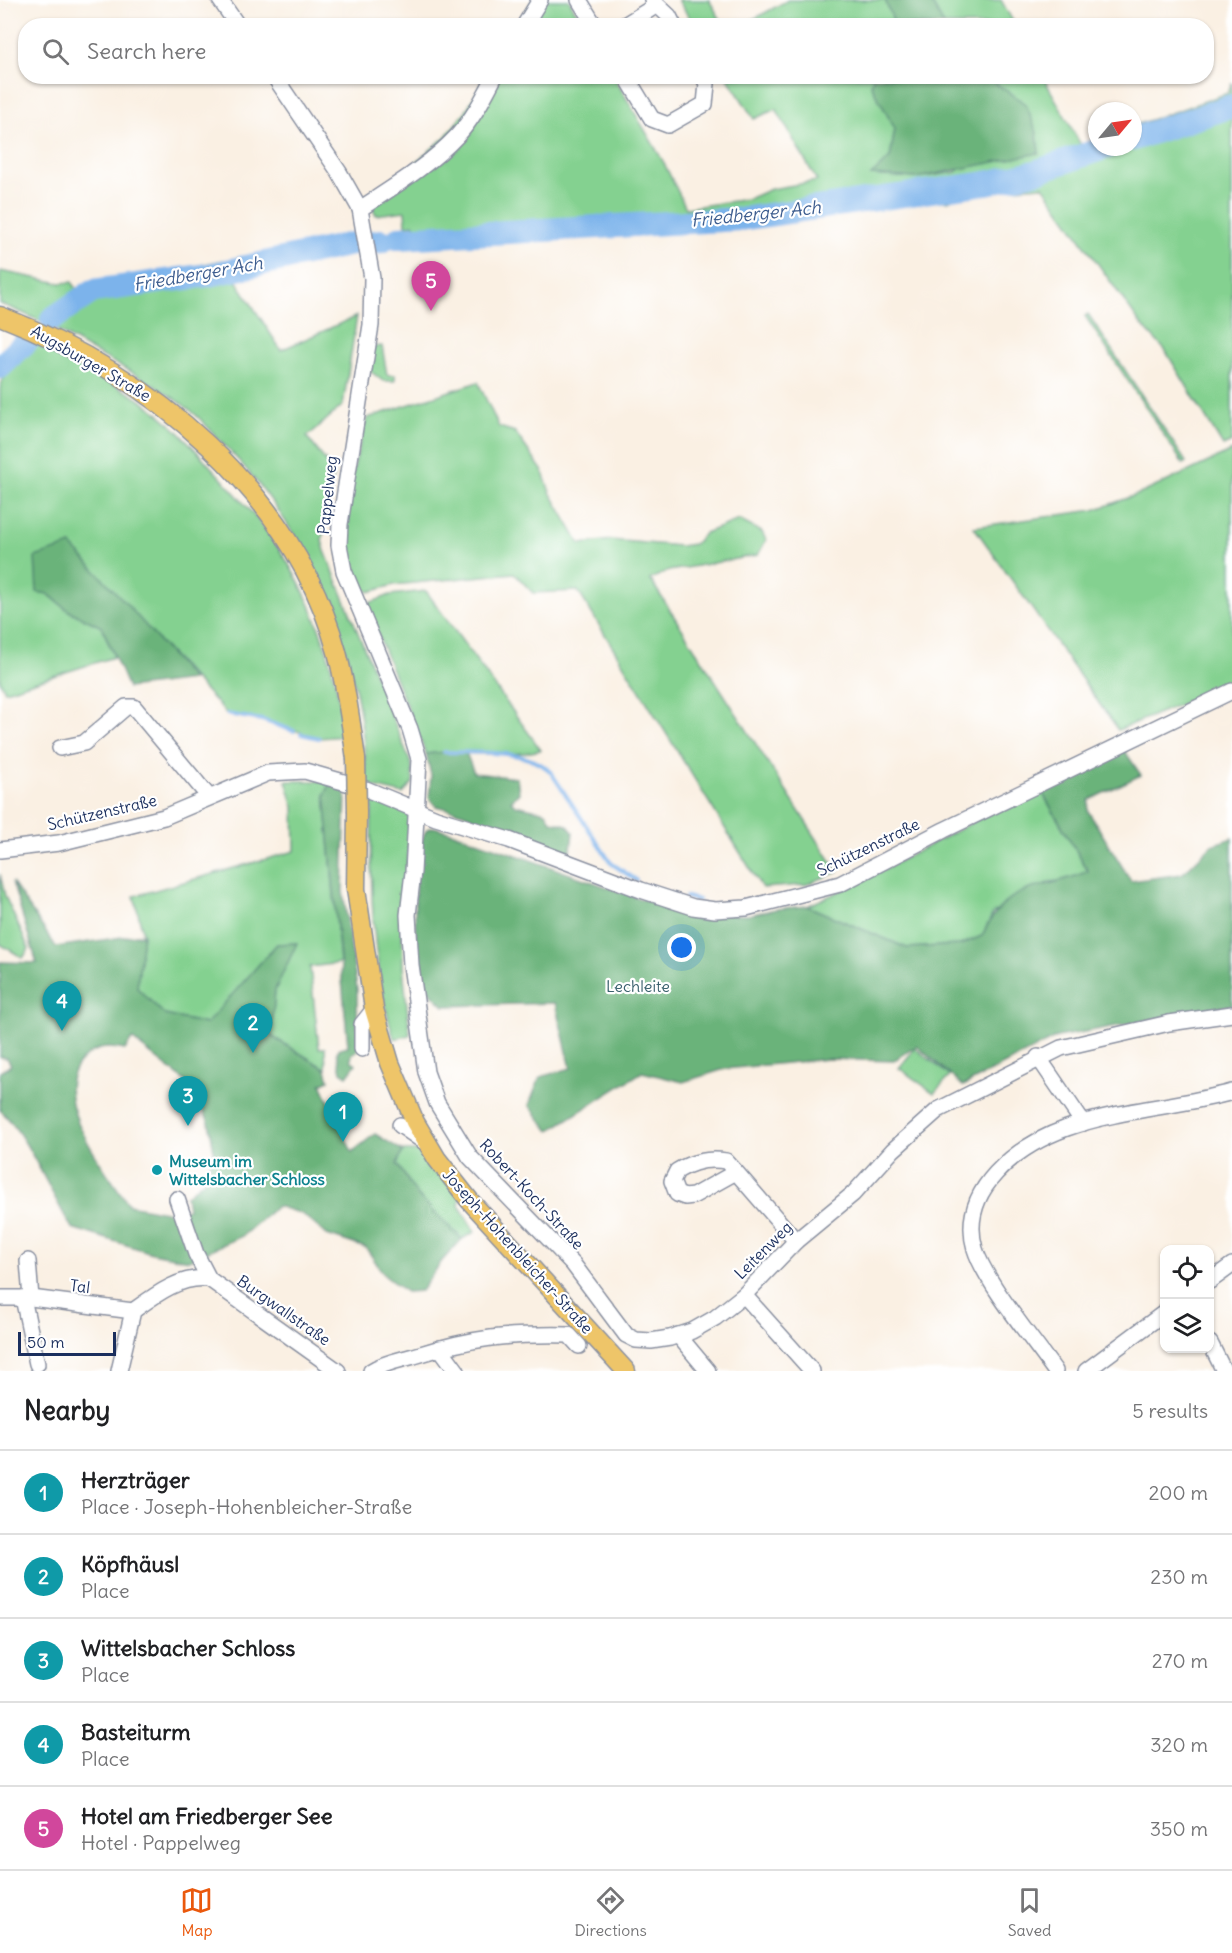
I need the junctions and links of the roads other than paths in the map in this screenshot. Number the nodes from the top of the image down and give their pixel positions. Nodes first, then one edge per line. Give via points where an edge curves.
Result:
1 (220, 0) edge
2 (540, 0) edge
3 (579, 0) edge
4 (655, 2) edge
5 (232, 18) edge
6 (529, 18) edge
7 (590, 18) edge
8 (634, 18) edge
9 (668, 18) edge
10 (279, 84) edge
11 (491, 84) edge
12 (631, 84) edge
13 (707, 84) edge
14 (360, 209) junction
15 (0, 316) edge
16 (1232, 691) edge
17 (60, 748) dead end
18 (346, 783) dead end
19 (366, 789) dead end
20 (209, 797) junction
21 (416, 809) junction
22 (357, 812) joint
23 (0, 850) edge
24 (374, 1008) junction
25 (1232, 1014) edge
26 (362, 1049) dead end
27 (1038, 1057) junction
28 (1232, 1092) edge
29 (1083, 1123) junction
30 (400, 1125) dead end
31 (426, 1143) junction
32 (736, 1172) dead end
33 (179, 1203) dead end
34 (796, 1241) junction
35 (28, 1261) dead end
36 (1232, 1265) edge
37 (1214, 1278) edge
38 (209, 1279) junction
39 (744, 1295) junction
40 (0, 1298) edge
41 (27, 1298) junction
42 (133, 1311) junction
43 (1160, 1316) edge
44 (678, 1335) junction
45 (636, 1340) joint
46 (579, 1346) dead end
47 (440, 1348) junction
48 (1214, 1352) edge
49 (37, 1364) dead end
50 (119, 1371) edge
51 (338, 1371) edge
52 (371, 1371) edge
53 (457, 1371) edge
54 (626, 1371) edge
55 (708, 1371) edge
56 (812, 1371) edge
57 (1055, 1371) edge
58 (1086, 1371) edge
59 (1224, 1371) edge

1 - 5 street
2 - 6 street
3 - 7 street
4 - 8 street
4 - 9 street
10 - 14 street, Pappelweg
11 - 14 street via 459,135
12 - 13 street via 652,119 668,125 705,104
14 - 21 street, Pappelweg via 372,278 345,452 339,545 344,571 419,759
15 - 22 main road, Augsburger Straße, bridge via 46,335 144,391 185,422 250,490 285,539 322,612 336,650 356,759
16 - 21 street, Schützenstraße via 840,884 746,908 693,907
17 - 20 street via 84,743 126,707 134,707
18 - 20 street, Schützenstraße via 305,771 268,773
19 - 21 street, Schützenstraße
20 - 23 street, Schützenstraße via 164,817 115,830 59,843
21 - 45 street, Robert-Koch-Straße via 408,915 411,965 426,1072 437,1103 470,1157 573,1264 616,1324
22 - 24 main road, Joseph-Hohenbleicher-Straße via 356,889
24 - 26 street via 362,1024
24 - 31 main road, Joseph-Hohenbleicher-Straße via 390,1063
25 - 27 street, Leitenweg via 1137,1030
27 - 29 street
27 - 34 street, Leitenweg via 938,1110 895,1148 853,1194
28 - 29 street
29 - 57 street via 1039,1142 989,1179 976,1200 971,1225 975,1250 985,1270
30 - 31 street
31 - 54 main road, Joseph-Hohenbleicher-Straße via 470,1201
32 - 34 street
33 - 38 street
34 - 39 street, Leitenweg
35 - 41 street
36 - 37 street
38 - 42 street via 194,1277 153,1296
38 - 51 street, Burgwallstraße
39 - 44 street, Leitenweg via 715,1318
39 - 56 street
40 - 41 street, Tal
41 - 42 street, Tal
41 - 49 street
42 - 50 street
43 - 58 street
44 - 45 street, Leitenweg
44 - 55 street
46 - 47 street via 569,1335 517,1334
47 - 52 street
47 - 53 street
48 - 59 street

